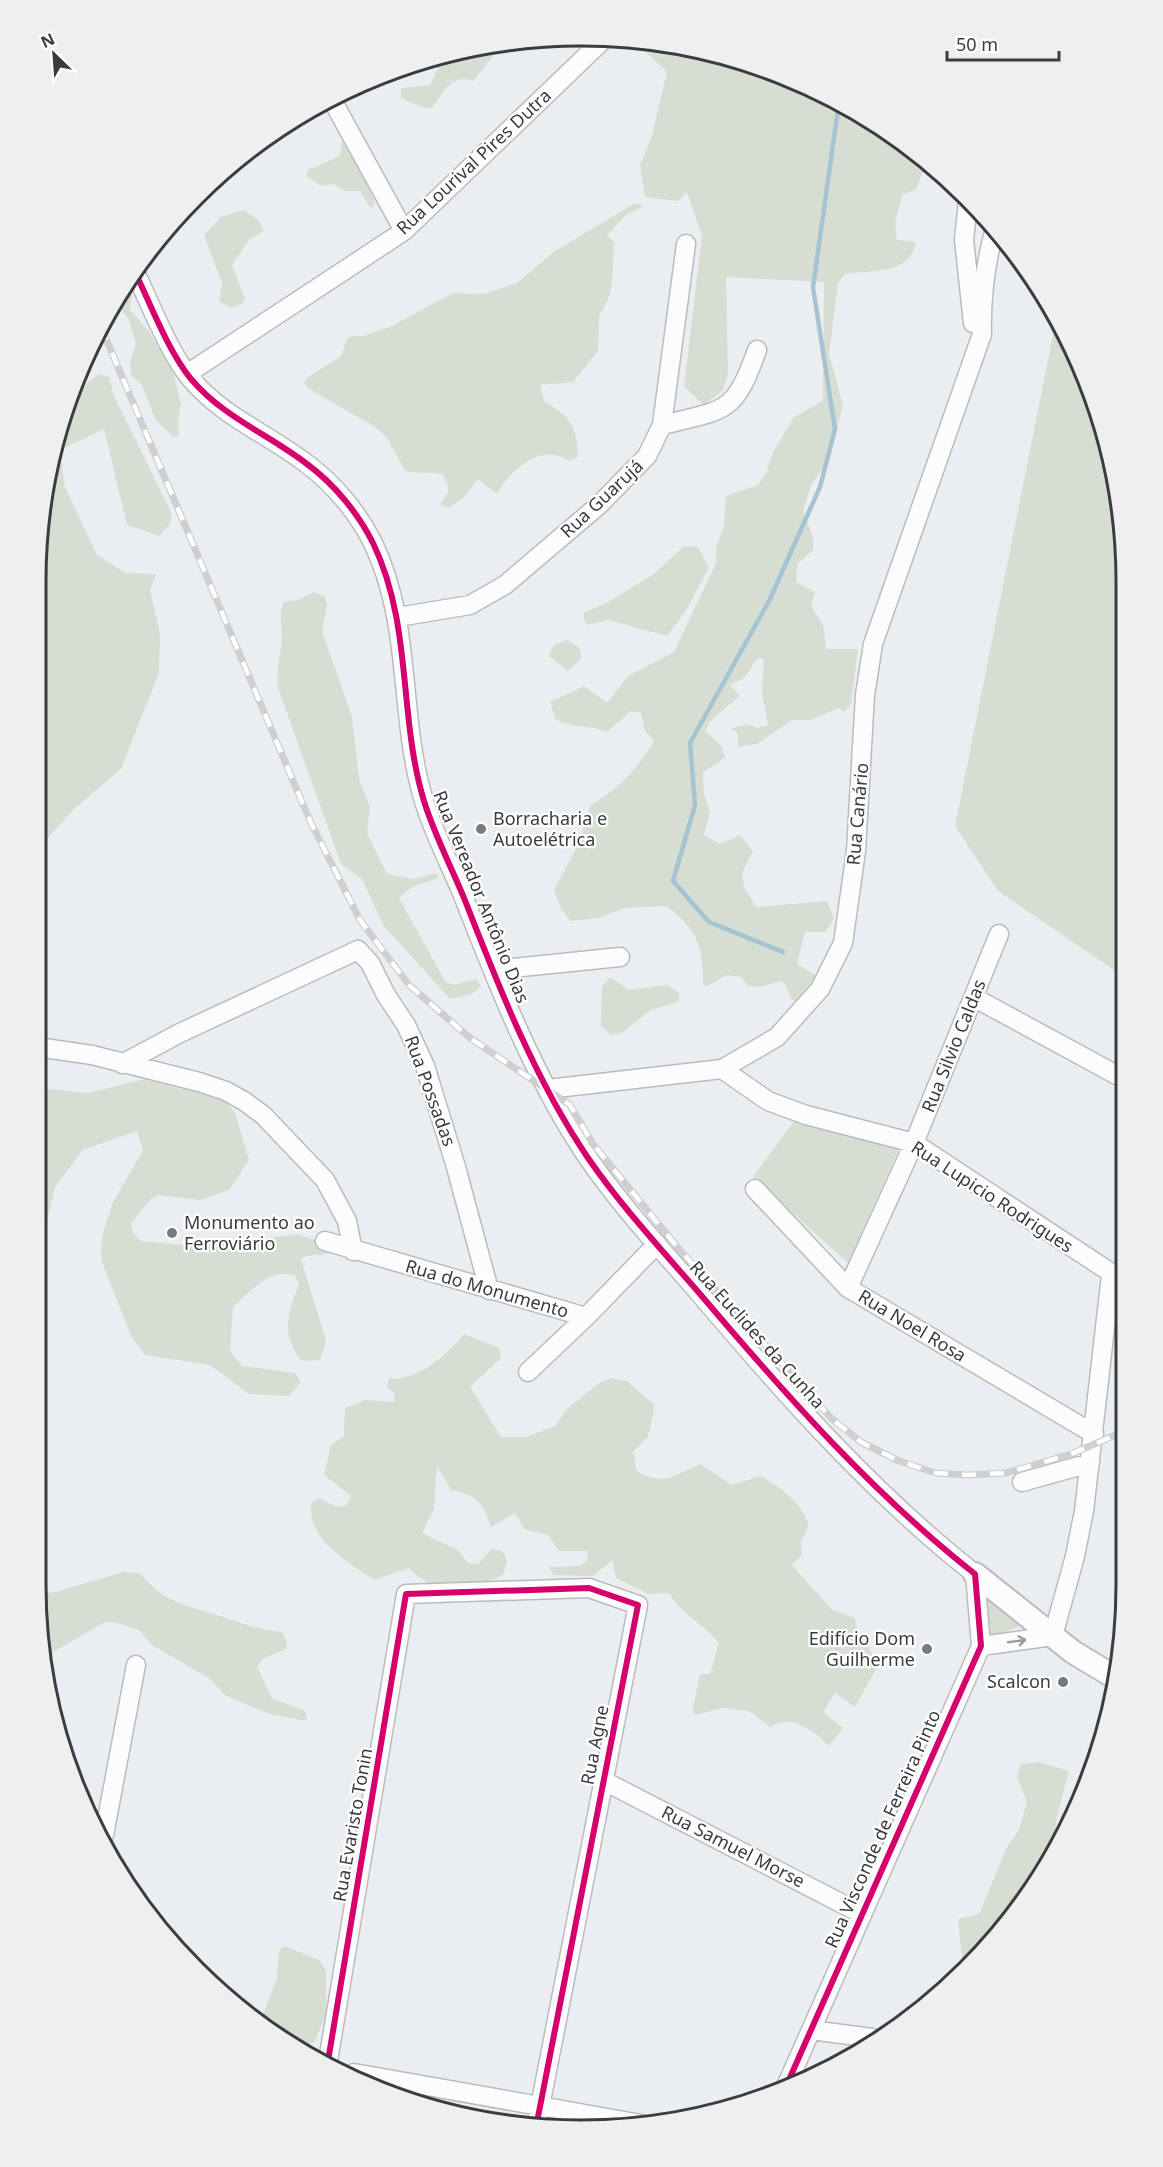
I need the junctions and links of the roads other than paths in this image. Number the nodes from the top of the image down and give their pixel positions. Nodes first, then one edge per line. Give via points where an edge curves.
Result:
1 (596, 47) edge
2 (336, 107) edge
3 (967, 211) edge
4 (404, 231) junction
5 (992, 239) edge
6 (686, 244) dead end
7 (139, 281) edge
8 (978, 348) junction
9 (757, 350) dead end
10 (187, 374) junction
11 (662, 425) junction
12 (398, 617) junction
13 (999, 934) dead end
14 (620, 957) dead end
15 (493, 970) junction
16 (975, 999) junction
17 (46, 1048) edge
18 (122, 1064) junction
19 (722, 1069) junction
20 (1116, 1075) edge
21 (548, 1089) junction
22 (914, 1143) junction
23 (755, 1189) dead end
24 (326, 1241) dead end
25 (657, 1244) junction
26 (353, 1251) junction
27 (1116, 1277) edge
28 (848, 1288) junction
29 (489, 1290) junction
30 (1116, 1291) edge
31 (586, 1317) junction
32 (528, 1372) dead end
33 (1094, 1434) junction
34 (1090, 1463) junction
35 (1022, 1482) dead end
36 (975, 1574) junction
37 (406, 1594) joint
38 (1053, 1636) junction
39 (981, 1646) junction
40 (136, 1665) dead end
41 (1109, 1674) edge
42 (604, 1781) junction
43 (105, 1828) edge
44 (862, 1914) junction
45 (811, 2030) junction
46 (867, 2037) edge
47 (329, 2057) edge
48 (369, 2076) edge
49 (789, 2079) edge
50 (539, 2114) edge
51 (596, 2120) edge

1 - 4 street, Rua Lourival Pires Dutra
2 - 4 street
3 - 8 street, Rua Canário via 966,272
4 - 10 street, Rua Lourival Pires Dutra
5 - 8 street, Rua Canário via 986,261
6 - 11 street, Rua Guarujá
7 - 10 street, Rua Vereador Antônio Dias
8 - 19 street, Rua Canário via 873,644 865,695 856,851 843,943 820,989 777,1036
9 - 11 street via 744,386 731,403 713,412
10 - 12 street, Rua Vereador Antônio Dias via 226,411 309,465 351,507 390,581
11 - 12 street, Rua Guarujá via 647,456 599,505 505,585 470,605
12 - 15 street, Rua Vereador Antônio Dias via 410,727 425,803
13 - 16 street, Rua Silvio Caldas
14 - 15 street
15 - 21 street, Rua Vereador Antônio Dias
16 - 20 street
16 - 22 street, Rua Silvio Caldas
17 - 18 street
18 - 26 street via 226,1091 263,1115 335,1194 347,1221
18 - 29 street, Rua Possadas via 358,950 370,963 406,1025 425,1066
19 - 21 street, Rua Canário
19 - 22 street, Rua Lupicio Rodrigues via 768,1101
21 - 25 street, Rua Euclides da Cunha via 589,1159
22 - 27 street, Rua Lupicio Rodrigues
22 - 28 street, Rua Silvio Caldas
23 - 28 street, Rua Noel Rosa
24 - 26 street, Rua do Monumento
25 - 31 street, Rua do Monumento
25 - 36 street, Rua Euclides da Cunha via 786,1393 923,1533
26 - 29 street, Rua do Monumento
28 - 33 street, Rua Noel Rosa
29 - 31 street, Rua do Monumento
30 - 33 street
31 - 32 street
33 - 34 street
34 - 35 street
34 - 38 street via 1075,1556
36 - 38 main road, Rua Euclides da Cunha
36 - 39 street, Rua Visconde de Ferreira Pinto
37 - 42 street, Rua Agne via 589,1588 638,1605
37 - 47 street, Rua Evaristo Tonin
39 -> 38 street
38 - 41 main road, Rua Euclides da Cunha
39 - 44 street, Rua Visconde de Ferreira Pinto
40 - 43 street
42 - 44 street, Rua Samuel Morse
42 - 50 street, Rua Agne
44 - 45 street, Rua Visconde de Ferreira Pinto
45 - 46 street
45 - 49 street, Rua Visconde de Ferreira Pinto
48 - 50 street
50 - 51 street

